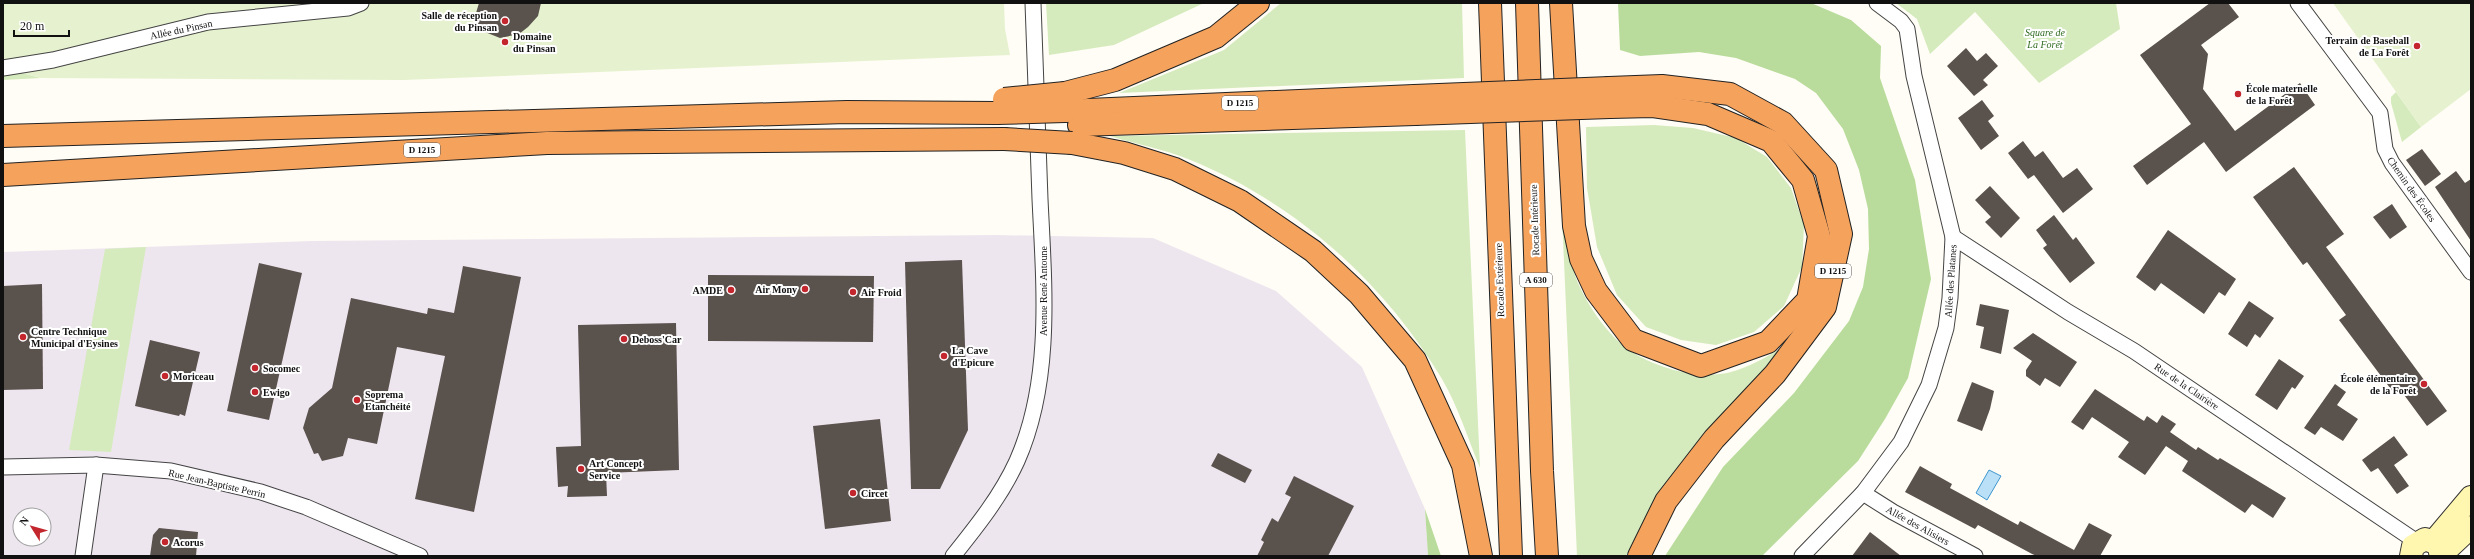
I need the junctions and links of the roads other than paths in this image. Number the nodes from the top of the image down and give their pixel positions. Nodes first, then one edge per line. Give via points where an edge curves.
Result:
1 (361, 3) edge
2 (1033, 3) edge
3 (1258, 3) edge
4 (1490, 3) edge
5 (1527, 3) edge
6 (1561, 3) edge
7 (1878, 3) edge
8 (2298, 3) edge
9 (3, 68) edge
10 (1610, 98) junction
11 (1067, 118) junction
12 (999, 120) junction
13 (3, 136) edge
14 (3, 175) edge
15 (1953, 237) junction
16 (2471, 272) edge
17 (96, 465) junction
18 (3, 467) edge
19 (1863, 493) junction
20 (2471, 497) edge
21 (2471, 527) edge
22 (2429, 550) edge
23 (83, 556) edge
24 (420, 556) edge
25 (953, 556) edge
26 (1481, 556) edge
27 (1511, 556) edge
28 (1548, 556) edge
29 (1639, 556) edge
30 (1802, 556) edge
31 (1975, 556) edge

1 - 9 street, Allée du Pinsan via 348,8 208,22 53,60
2 - 25 street, Avenue René Antoune via 1043,325 1043,348 1035,406 1017,461 987,512
3 - 11 highway, D 1215 via 1216,37 1115,80
4 - 27 highway, Rocade Extérieure
5 - 28 highway, Rocade Intérieure / A 630 via 1542,471
6 - 10 highway via 1574,226 1580,259 1596,291 1633,340 1701,366 1768,342 1808,300 1820,236 1803,180 1771,141 1708,114
7 - 15 street, Allée des Platanes via 1901,20 1907,29 1914,76
8 - 16 street, Chemin des Écoles via 2380,113 2385,149 2392,163
10 - 11 highway, D 1215, bridge
10 - 29 highway, D 1215 via 1662,86 1730,94 1783,123 1826,170 1841,234 1826,307 1775,374 1714,439 1666,501
11 - 12 highway, D 1215, bridge
11 - 12 highway, bridge
11 - 26 highway via 1124,153 1175,169 1240,201 1313,250 1359,294 1415,360 1463,465
12 - 13 highway, D 1215 via 847,112
12 - 14 highway, D 1215 via 842,139 547,143
15 - 19 street, Allée des Platanes via 1948,313 1929,385 1901,442
15 - 22 street, Rue de la Clairière via 2068,312 2134,351
17 - 18 street, Rue Jean-Baptiste Perrin
17 - 23 street
17 - 24 street, Rue Jean-Baptiste Perrin via 171,471 261,492 306,507
19 - 30 street, Allée des Platanes
19 - 31 street, Allée des Alisiers
20 - 22 main road
21 - 22 main road

